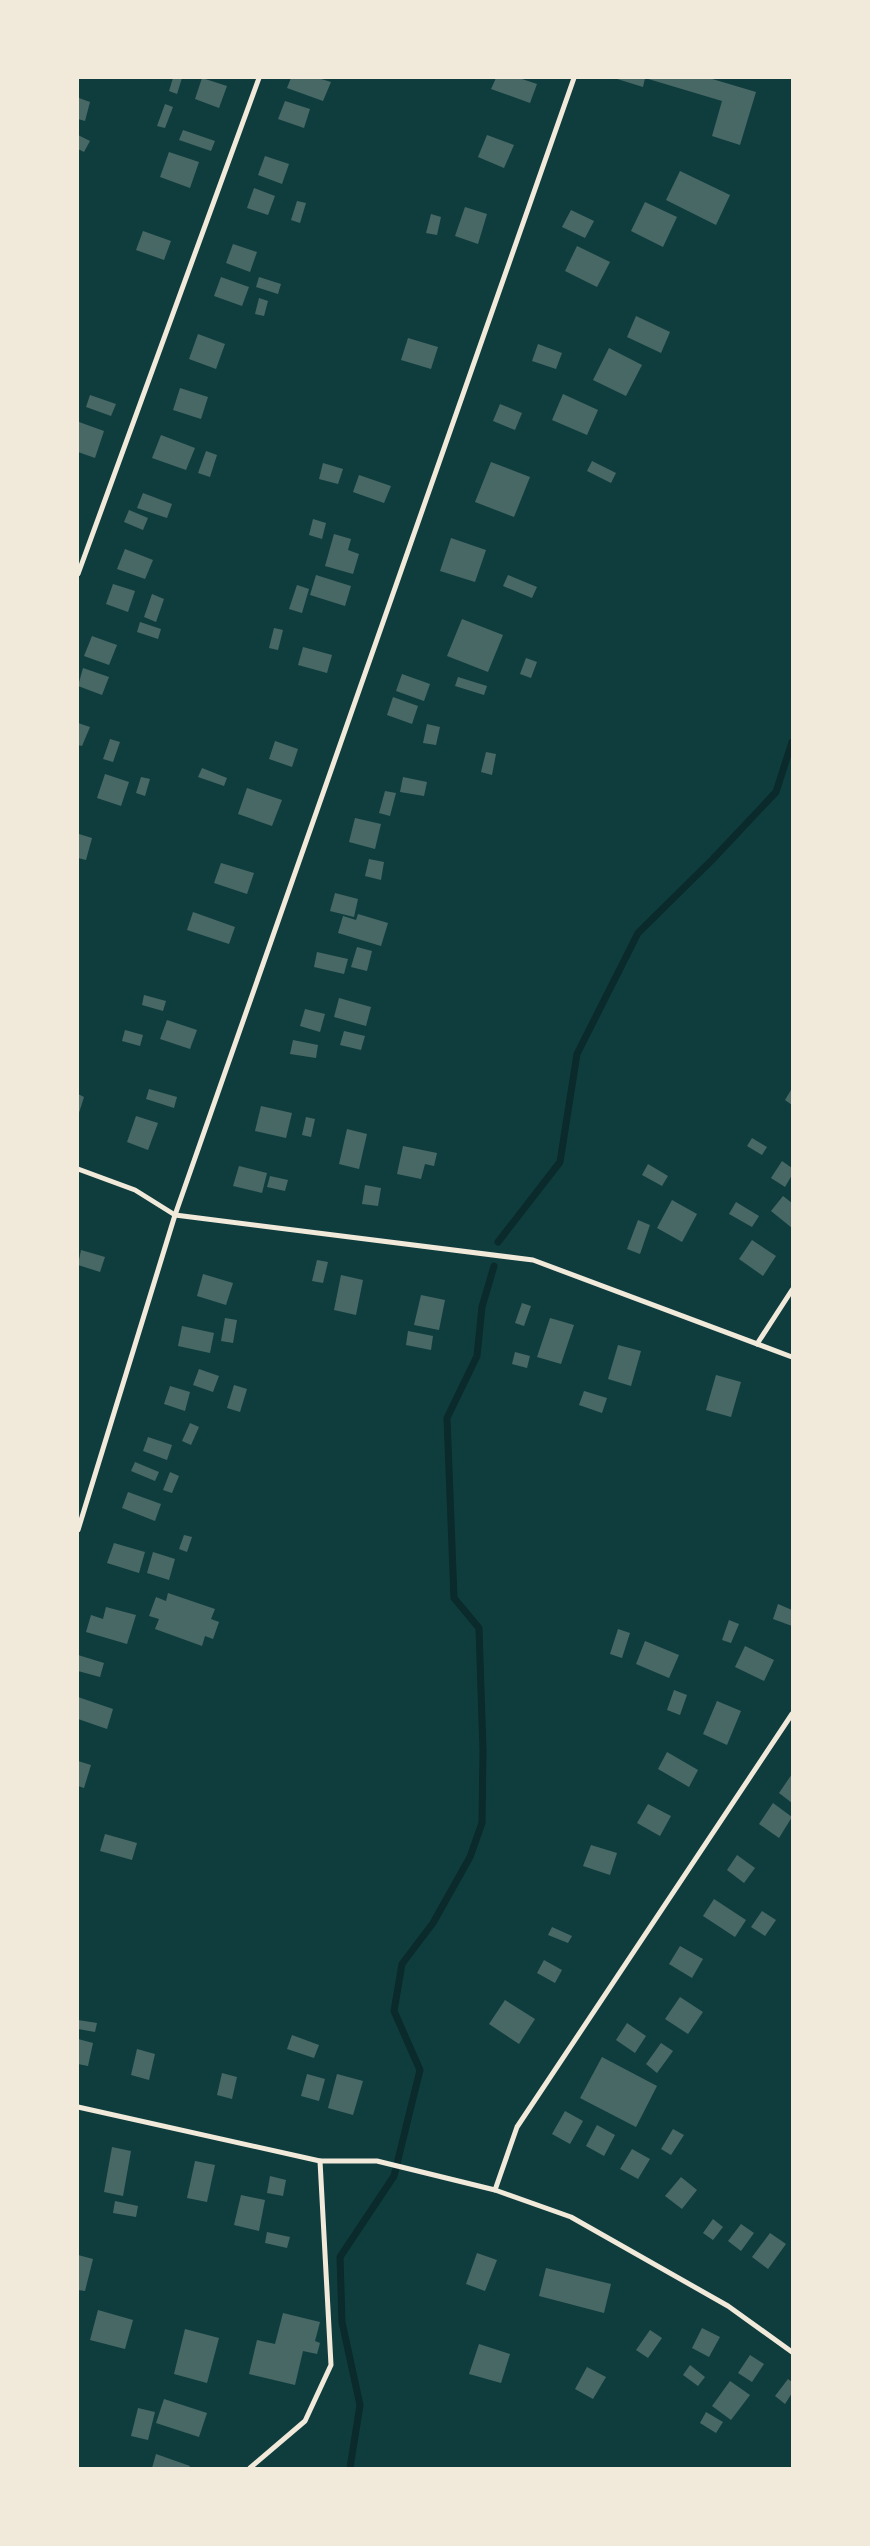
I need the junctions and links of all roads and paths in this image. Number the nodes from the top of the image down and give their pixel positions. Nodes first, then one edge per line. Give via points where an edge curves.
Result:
1 (258, 78) edge
2 (574, 78) edge
3 (78, 574) edge
4 (78, 1169) edge
5 (175, 1215) junction
6 (792, 1290) edge
7 (757, 1344) junction
8 (792, 1357) edge
9 (78, 1530) edge
10 (792, 1714) edge
11 (78, 2107) edge
12 (320, 2161) junction
13 (495, 2190) junction
14 (792, 2352) edge
15 (250, 2468) edge

1 - 3 street
2 - 5 street
4 - 5 street via 135,1190
5 - 7 street via 533,1260
5 - 9 street
6 - 7 street
7 - 8 street
10 - 13 street via 517,2127
11 - 12 street
12 - 13 street via 377,2161
12 - 15 street via 331,2365 305,2421
13 - 14 street via 571,2217 728,2306

